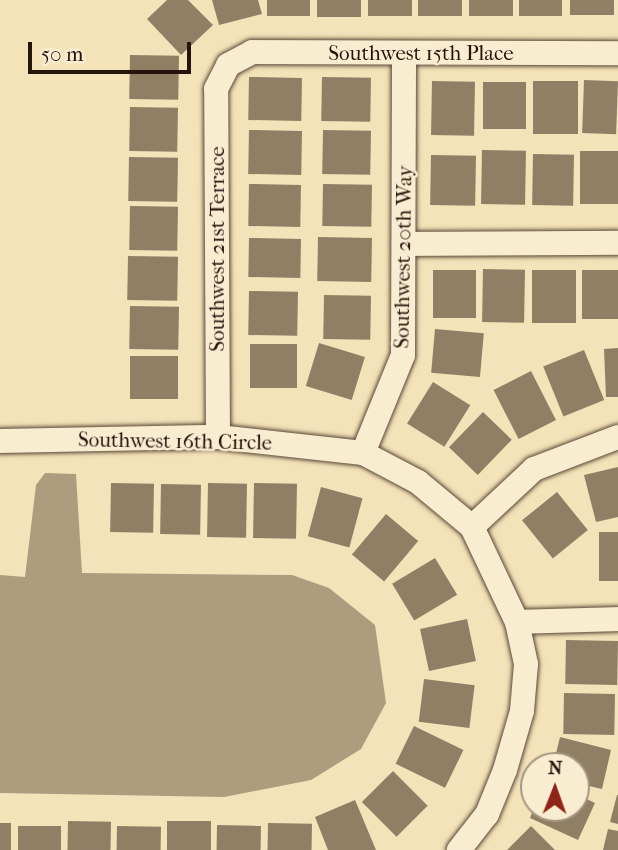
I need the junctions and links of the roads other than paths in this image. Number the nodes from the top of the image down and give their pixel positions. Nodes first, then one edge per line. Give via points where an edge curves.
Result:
1 (618, 53) edge
2 (404, 54) junction
3 (228, 65) joint
4 (618, 243) edge
5 (406, 244) junction
6 (218, 437) junction
7 (618, 437) edge
8 (0, 441) edge
9 (363, 453) junction
10 (472, 527) junction
11 (618, 619) edge
12 (517, 622) junction
13 (459, 850) edge

1 - 2 street, Southwest 15th Place
2 - 3 street, Southwest 15th Place via 252,52
2 - 5 street, Southwest 20th Way
3 - 6 street, Southwest 21st Terrace via 216,89
4 - 5 street
5 - 9 street, Southwest 20th Way via 403,355
6 - 8 street, Southwest 16th Circle
6 - 9 street, Southwest 16th Circle
7 - 10 street via 534,469
9 - 10 street, Southwest 16th Circle via 418,482
10 - 12 street, Southwest 16th Circle
11 - 12 street
12 - 13 street, Southwest 16th Circle via 526,664 522,711 487,814

